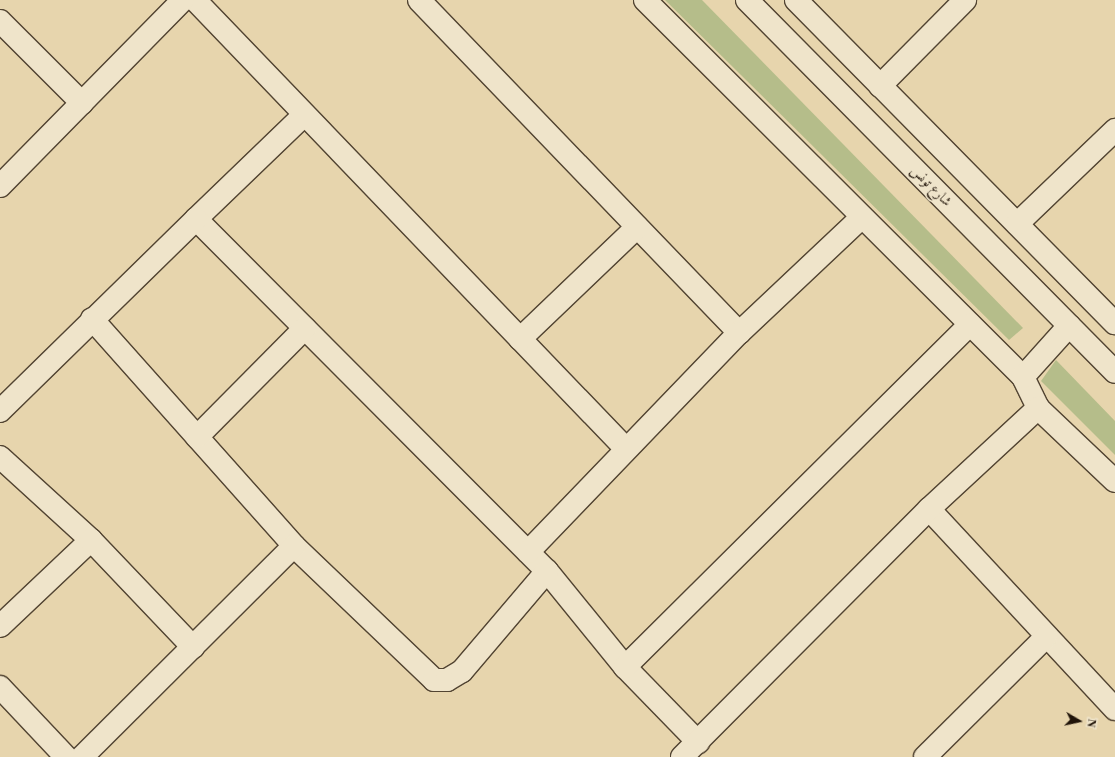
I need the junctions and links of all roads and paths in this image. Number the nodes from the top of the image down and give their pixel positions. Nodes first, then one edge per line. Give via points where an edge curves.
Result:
1 (183, 0) edge
2 (195, 0) edge
3 (419, 0) edge
4 (644, 0) edge
5 (748, 0) edge
6 (796, 0) edge
7 (965, 0) edge
8 (0, 21) edge
9 (880, 86) junction
10 (82, 103) junction
11 (303, 116) junction
12 (1115, 130) edge
13 (951, 157) junction
14 (926, 180) junction
15 (0, 186) edge
16 (862, 217) junction
17 (196, 220) junction
18 (1017, 224) junction
19 (637, 227) junction
20 (92, 319) junction
21 (1115, 323) edge
22 (970, 324) junction
23 (1069, 326) junction
24 (305, 328) junction
25 (740, 333) junction
26 (520, 339) junction
27 (1115, 372) edge
28 (1023, 376) junction
29 (1038, 408) junction
30 (0, 411) edge
31 (197, 437) junction
32 (626, 448) junction
33 (0, 457) edge
34 (1115, 481) edge
35 (929, 509) junction
36 (91, 540) junction
37 (294, 546) junction
38 (528, 552) junction
39 (547, 571) junction
40 (0, 626) edge
41 (1046, 637) junction
42 (193, 647) junction
43 (625, 667) junction
44 (0, 687) edge
45 (1115, 709) edge
46 (698, 742) junction
47 (937, 753) edge
48 (66, 757) edge
49 (82, 757) edge
50 (682, 757) edge

1 - 10 street
2 - 11 street
3 - 19 street
4 - 16 street
5 - 14 street, شارع تونس
6 - 9 street
7 - 9 street
8 - 10 street
9 - 13 street
10 - 15 street
11 - 17 street
11 - 26 street
12 - 18 street
13 - 14 street
13 - 18 street
14 - 23 street, شارع تونس
16 - 22 street
16 - 25 street
17 - 20 street
17 - 24 street
18 - 21 street
19 - 25 street
19 - 26 street
20 - 30 street
20 - 31 street
22 - 28 street
22 - 43 street
23 - 27 street, شارع تونس
23 - 28 street
24 - 31 street
24 - 38 street
25 - 32 street
26 - 32 street
28 - 29 street
29 - 34 street
29 - 35 street
31 - 37 street
32 - 38 street
33 - 36 street
35 - 41 street
35 - 46 street
36 - 40 street
36 - 42 street
37 - 39 street via 434,680 447,680 462,671
37 - 42 street
38 - 39 street
39 - 43 street
41 - 45 street
41 - 47 street
42 - 49 street
43 - 46 street
44 - 48 street
46 - 50 street

